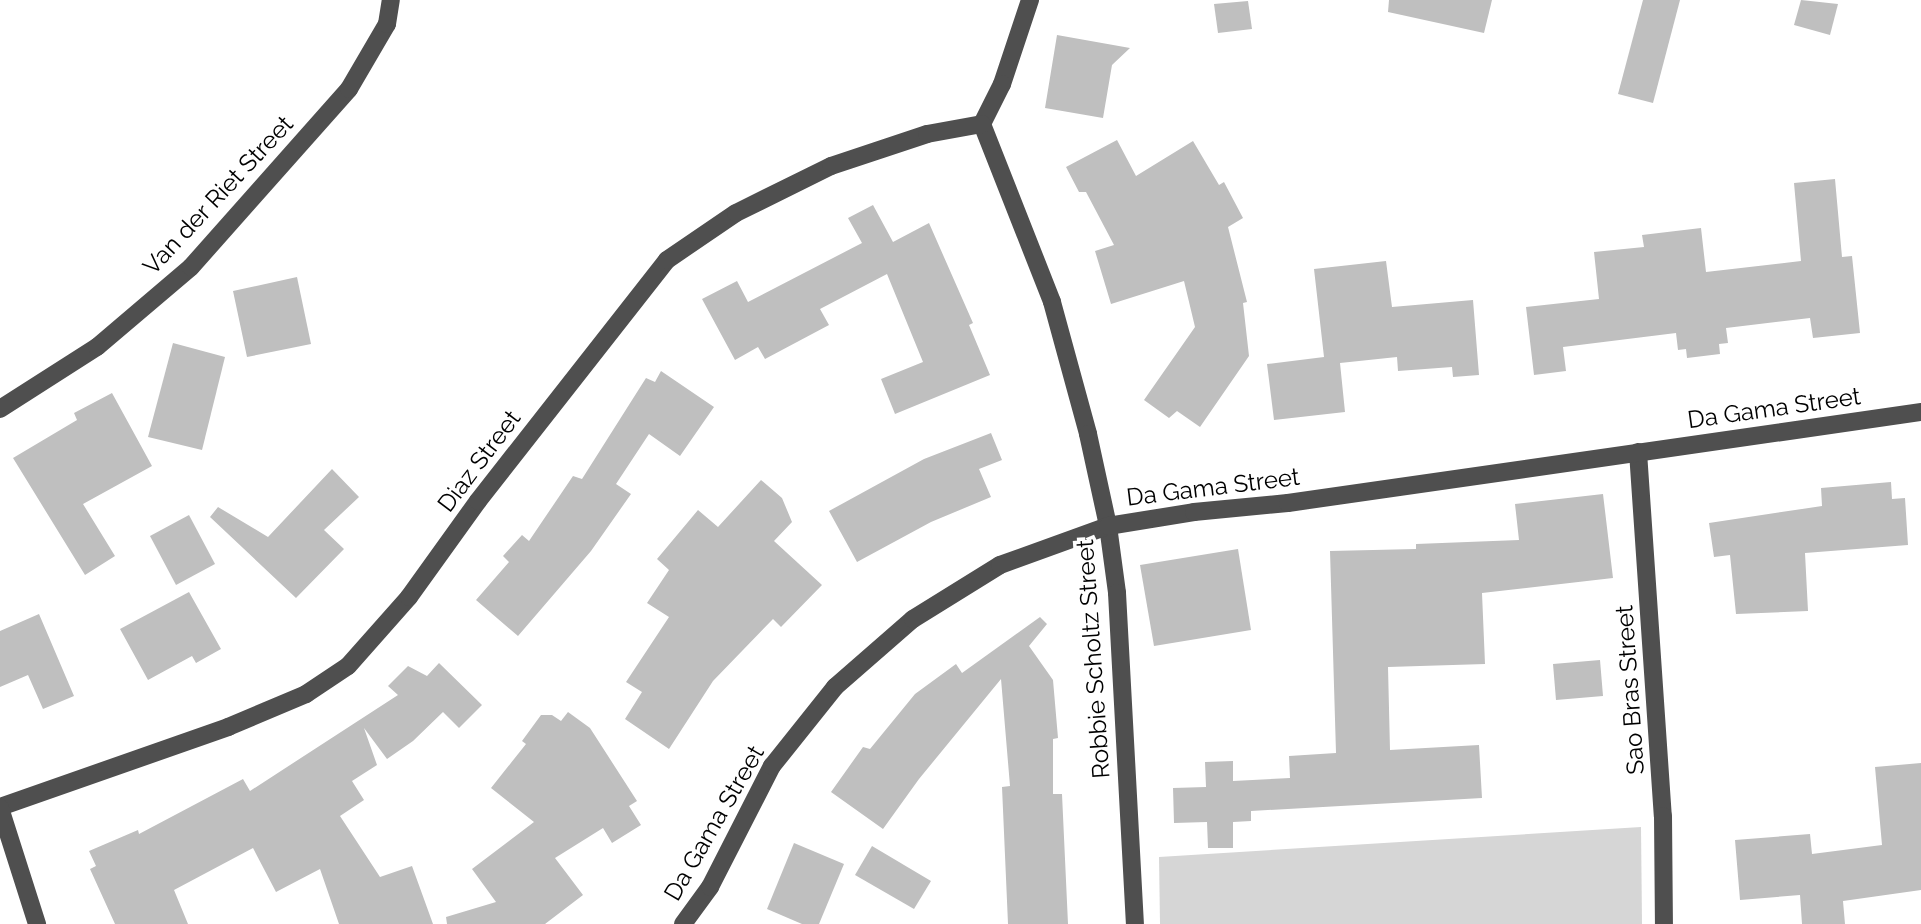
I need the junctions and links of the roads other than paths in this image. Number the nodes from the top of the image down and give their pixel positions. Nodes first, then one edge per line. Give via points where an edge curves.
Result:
1 (391, 0) edge
2 (1030, 0) edge
3 (982, 124) junction
4 (0, 409) edge
5 (1921, 412) edge
6 (1638, 452) junction
7 (1108, 526) junction
8 (0, 808) edge
9 (710, 887) junction
10 (37, 924) edge
11 (683, 924) edge
12 (700, 924) edge
13 (1135, 924) edge
14 (1664, 924) edge

1 - 4 street, Van der Riet Street via 387,24 349,89 191,267 97,347
2 - 3 street via 1002,84
3 - 7 street, Robbie Scholtz Street via 1052,302
3 - 8 street, Diaz Street via 927,134 831,166 736,213 667,261 495,480 410,597 348,666 306,695 228,727
5 - 6 street, Da Gama Street
6 - 7 street, Da Gama Street
6 - 14 street, Sao Bras Street via 1663,816
7 - 9 street, Da Gama Street via 1000,565 913,619 835,687 772,766
7 - 13 street, Robbie Scholtz Street via 1117,593
8 - 10 street
9 - 11 street, Da Gama Street
9 - 12 street

